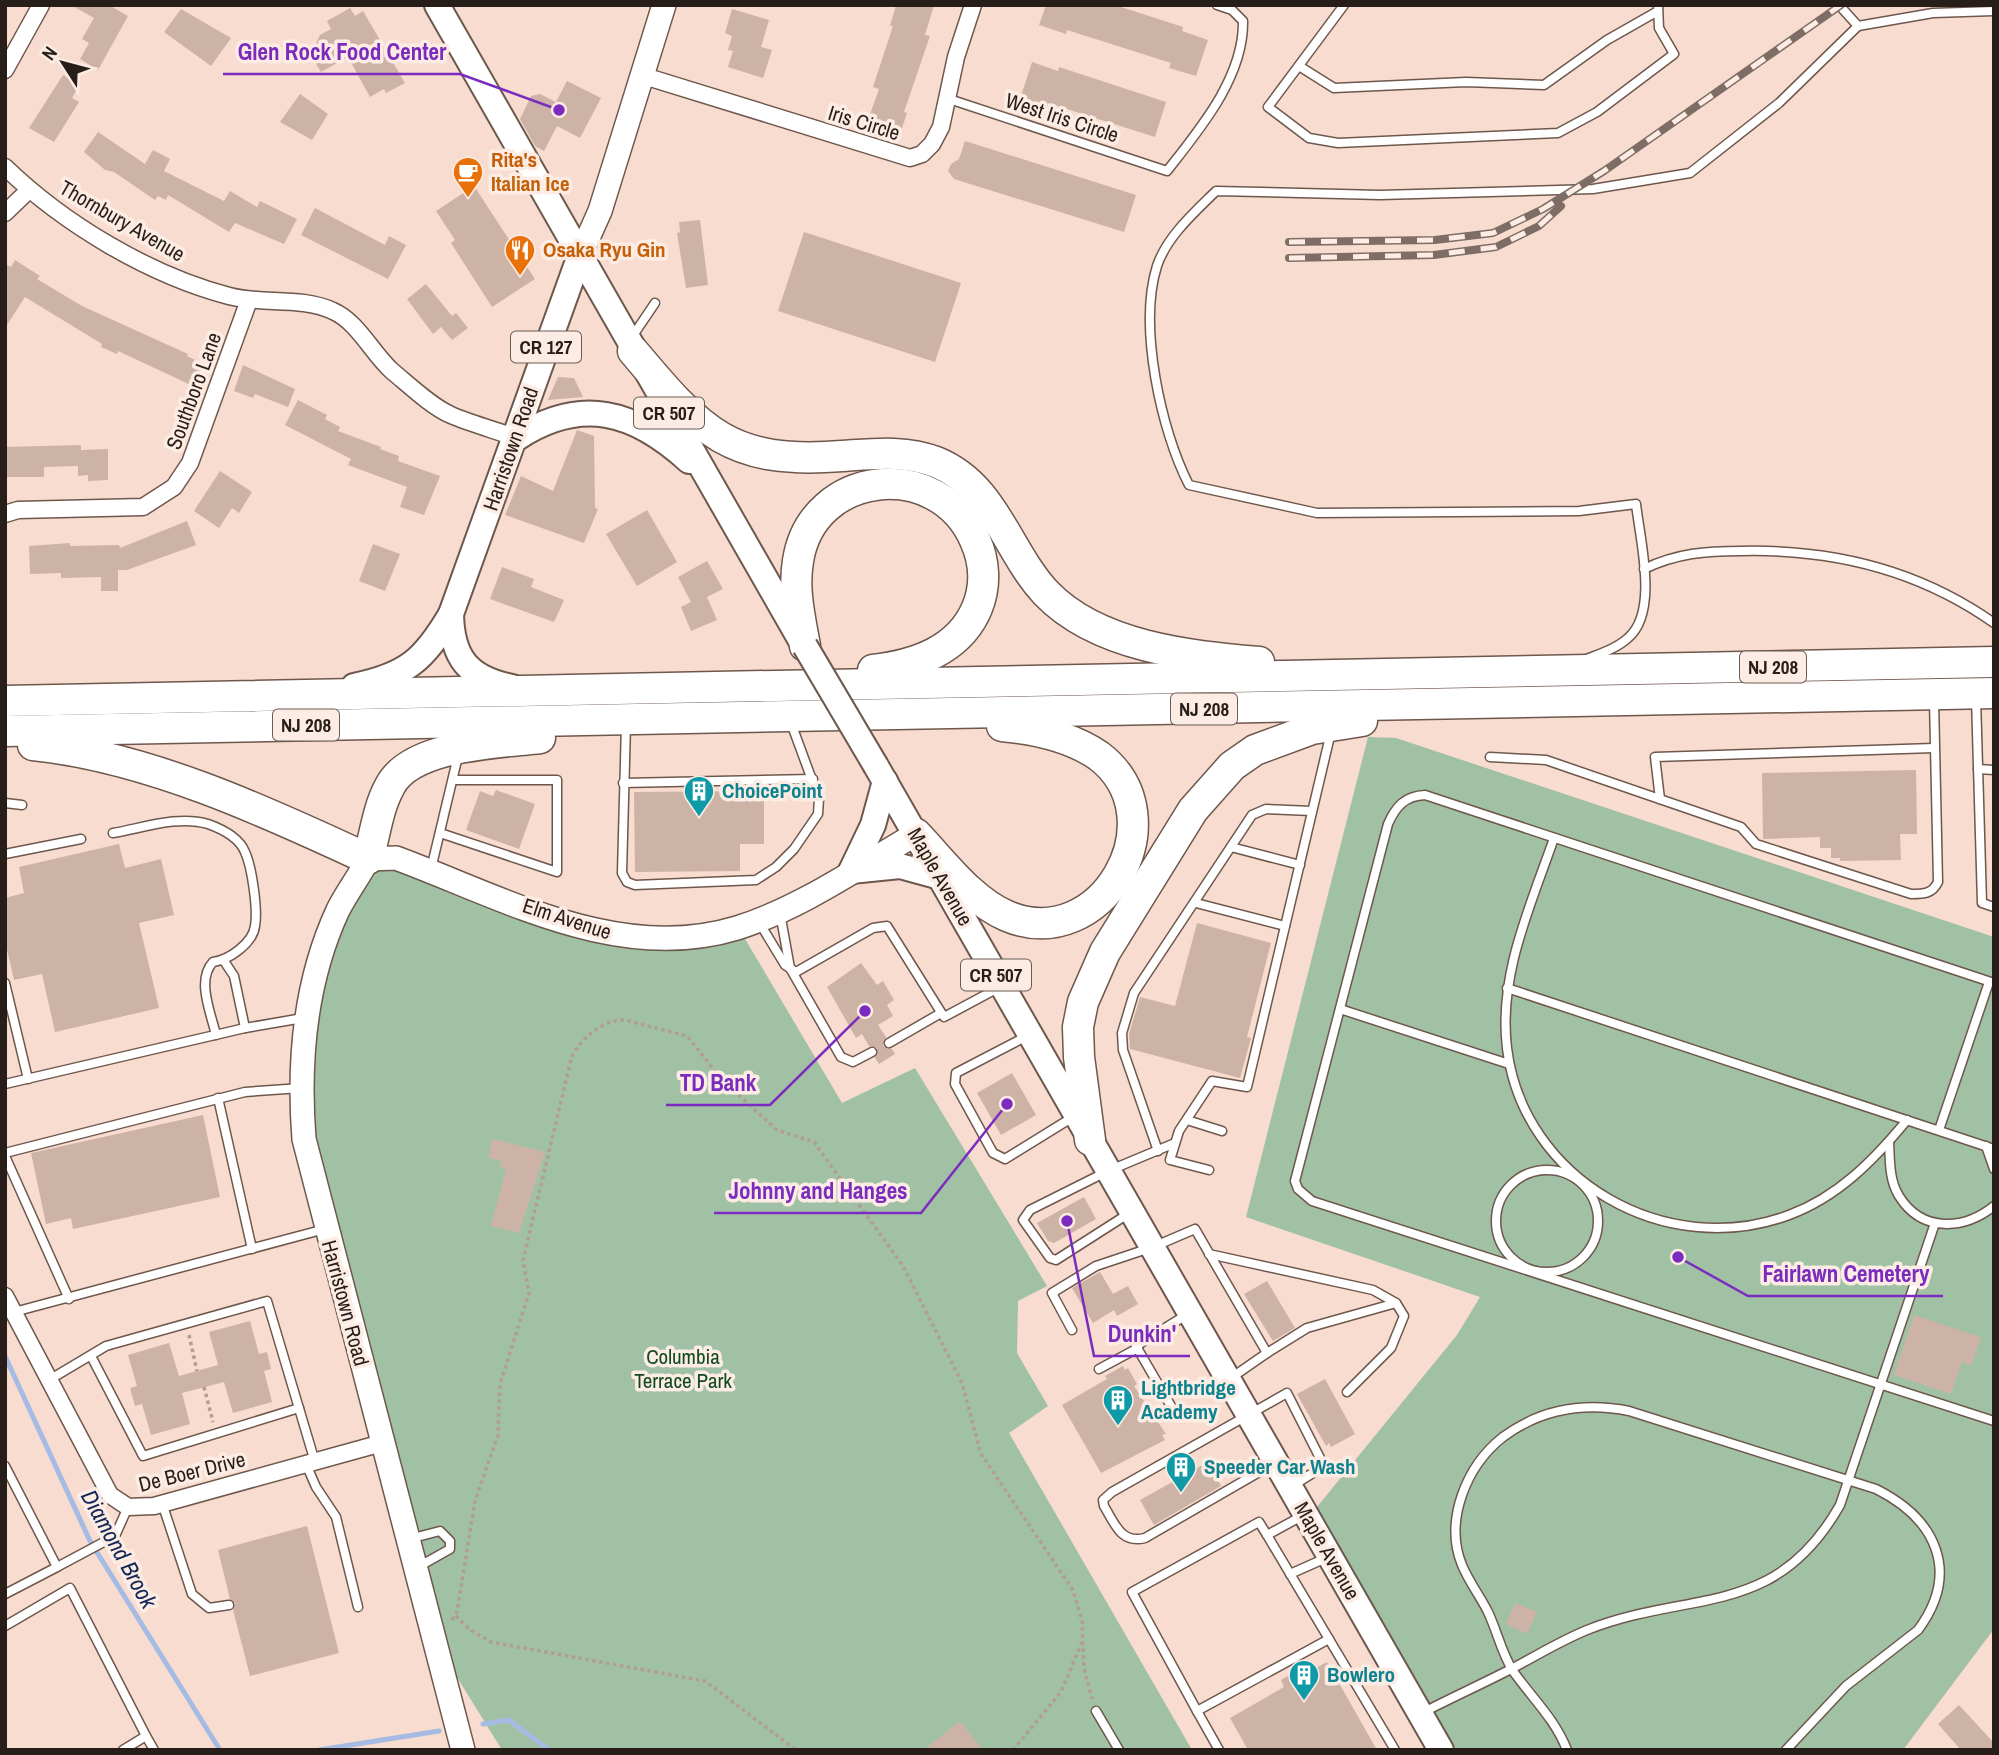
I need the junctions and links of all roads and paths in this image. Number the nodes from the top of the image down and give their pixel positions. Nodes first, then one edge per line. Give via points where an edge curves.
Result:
1 (41, 5) edge
2 (437, 5) edge
3 (664, 5) edge
4 (973, 5) edge
5 (1217, 5) edge
6 (1344, 5) edge
7 (1839, 5) edge
8 (1658, 8) edge
9 (1994, 11) edge
10 (1858, 26) junction
11 (1299, 66) junction
12 (5, 70) edge
13 (643, 76) junction
14 (946, 98) junction
15 (5, 167) edge
16 (29, 190) junction
17 (5, 213) edge
18 (579, 258) junction
19 (249, 300) junction
20 (655, 303) dead end
21 (631, 347) junction
22 (517, 438) junction
23 (704, 475) junction
24 (5, 514) edge
25 (1644, 569) junction
26 (451, 614) junction
27 (1994, 624) edge
28 (805, 646) junction
29 (1994, 662) edge
30 (1553, 671) junction
31 (1451, 673) junction
32 (741, 687) junction
33 (5, 690) edge
34 (531, 690) junction
35 (1985, 693) edge
36 (312, 694) junction
37 (1934, 694) junction
38 (95, 699) junction
39 (5, 701) edge
40 (1609, 701) junction
41 (794, 717) junction
42 (616, 720) junction
43 (1332, 726) junction
44 (5, 731) edge
45 (5, 743) edge
46 (1934, 748) junction
47 (460, 750) junction
48 (1490, 757) dead end
49 (1978, 769) junction
50 (1994, 770) edge
51 (880, 774) junction
52 (813, 779) junction
53 (453, 780) junction
54 (623, 783) junction
55 (1660, 799) junction
56 (5, 803) edge
57 (22, 805) dead end
58 (1312, 811) junction
59 (113, 833) dead end
60 (440, 833) junction
61 (916, 834) junction
62 (1554, 838) junction
63 (81, 839) dead end
64 (1231, 847) junction
65 (5, 854) edge
66 (368, 859) junction
67 (1300, 865) junction
68 (431, 871) junction
69 (851, 871) junction
70 (940, 877) junction
71 (1196, 903) junction
72 (1994, 907) edge
73 (780, 910) junction
74 (757, 920) junction
75 (1285, 926) junction
76 (224, 961) junction
77 (790, 968) junction
78 (5, 983) edge
79 (1992, 983) edge
80 (1003, 985) junction
81 (1507, 988) junction
82 (1340, 1009) junction
83 (942, 1013) junction
84 (307, 1018) junction
85 (245, 1028) junction
86 (216, 1035) junction
87 (1030, 1035) junction
88 (889, 1043) dead end
89 (872, 1052) dead end
90 (1509, 1064) junction
91 (28, 1079) junction
92 (5, 1084) edge
93 (301, 1088) junction
94 (218, 1098) junction
95 (1187, 1120) junction
96 (1907, 1120) junction
97 (1084, 1127) junction
98 (1939, 1130) junction
99 (1222, 1131) dead end
100 (1889, 1142) junction
101 (1175, 1143) junction
102 (1990, 1147) edge
103 (1158, 1150) junction
104 (5, 1155) edge
105 (1994, 1169) edge
106 (1209, 1170) dead end
107 (1108, 1171) junction
108 (1579, 1180) junction
109 (1994, 1206) edge
110 (1130, 1212) junction
111 (1934, 1223) junction
112 (325, 1229) junction
113 (1153, 1247) junction
114 (252, 1249) junction
115 (1209, 1254) junction
116 (1533, 1271) junction
117 (5, 1296) edge
118 (69, 1299) junction
119 (1396, 1303) junction
120 (14, 1312) junction
121 (1190, 1313) junction
122 (186, 1324) junction
123 (1072, 1330) dead end
124 (1138, 1348) junction
125 (1267, 1353) junction
126 (91, 1356) junction
127 (1099, 1369) dead end
128 (197, 1371) dead end
129 (48, 1380) junction
130 (1228, 1380) junction
131 (1881, 1384) junction
132 (204, 1387) dead end
133 (1347, 1392) dead end
134 (299, 1408) junction
135 (1175, 1413) dead end
136 (1249, 1415) junction
137 (1994, 1422) edge
138 (217, 1434) junction
139 (382, 1443) junction
140 (1276, 1462) junction
141 (310, 1463) junction
142 (5, 1466) edge
143 (1850, 1480) junction
144 (1290, 1488) junction
145 (162, 1503) junction
146 (128, 1507) junction
147 (1306, 1514) junction
148 (1266, 1535) junction
149 (407, 1540) junction
150 (1329, 1556) junction
151 (57, 1567) junction
152 (415, 1569) junction
153 (1290, 1574) junction
154 (5, 1594) edge
155 (229, 1605) dead end
156 (358, 1607) dead end
157 (455, 1615) junction
158 (452, 1620) dead end
159 (5, 1626) edge
160 (1329, 1639) junction
161 (1083, 1640) junction
162 (1512, 1669) junction
163 (1096, 1710) joint
164 (1197, 1711) junction
165 (1420, 1714) junction
166 (146, 1736) junction
167 (123, 1750) edge
168 (153, 1750) edge
169 (463, 1750) edge
170 (796, 1750) edge
171 (1013, 1750) edge
172 (1118, 1750) edge
173 (1219, 1750) edge
174 (1395, 1750) edge
175 (1441, 1750) edge
176 (1567, 1750) edge
177 (1786, 1750) edge

1 - 12 street
2 - 18 main road, Maple Avenue / CR 507
3 - 13 street, Harristown Road / CR 127
4 - 14 street, Iris Circle
5 - 14 lane, West Iris Circle via 1232,10 1243,21 1243,36 1223,92 1167,171
6 - 11 lane
7 - 10 lane
8 - 11 lane via 1544,85 1466,82 1334,88
8 - 11 lane via 1659,28 1674,54 1597,112 1558,133 1338,143 1309,138 1268,107
9 - 10 lane via 1933,13
10 - 25 lane via 1779,103 1690,173 1593,189 1380,195 1216,191 1181,227 1157,265 1151,315 1156,375 1176,459 1189,485 1318,513 1579,510 1636,504
13 - 14 street, Iris Circle via 910,158 932,144 941,127
13 - 18 street, Harristown Road / CR 127 via 600,211
15 - 16 street, Thornbury Avenue
16 - 17 street
16 - 19 street, Thornbury Avenue via 143,261 185,281
18 - 21 main road, Maple Avenue / CR 507
18 - 22 main road, Harristown Road / CR 127
19 - 22 street, Thornbury Avenue via 320,306 337,312 393,372 429,402 450,415
19 - 24 street, Southboro Lane via 190,463 174,486 143,507
20 - 21 lane
21 - 23 main road, Maple Avenue / CR 507
21 - 31 highway via 685,411 730,444 797,458 910,454 960,475 996,514 1046,593 1083,621 1105,631 1160,648 1230,660
22 - 23 main road via 553,418 573,413 618,417 655,434
22 - 26 main road, Harristown Road / CR 127
23 - 28 main road, Maple Avenue / CR 507
25 - 27 lane via 1687,553 1818,553 1905,576 1957,600
25 - 30 lane via 1643,615 1630,637 1603,653
26 - 34 main road via 454,648 463,662 491,681
26 - 36 main road via 430,647 410,667 376,681
28 - 32 highway via 797,594 798,561 814,522 826,507 864,486 905,483 925,489 958,512 979,549 983,572 981,597 958,637 917,662 892,668
28 - 51 main road, Maple Avenue / CR 507, bridge
29 - 30 highway, NJ 208
30 - 31 highway, NJ 208
31 - 32 highway, NJ 208
32 - 34 highway, NJ 208
33 - 38 highway
34 - 36 highway, NJ 208
35 - 37 highway, NJ 208
35 - 49 lane
36 - 38 highway, NJ 208
37 - 40 highway, NJ 208
37 - 46 lane
38 - 39 highway, NJ 208
40 - 41 highway, NJ 208
40 - 43 highway
41 - 42 highway, NJ 208
41 - 52 lane
41 - 61 highway via 980,724 1061,738 1100,757 1115,773 1129,804 1133,835 1129,856 1104,895 1088,909 1045,923 1023,921 986,904
42 - 44 highway, NJ 208
42 - 47 highway
42 - 54 lane
43 - 58 lane
43 - 97 highway via 1255,750 1211,786 1105,952 1083,1002 1078,1027
45 - 66 highway via 82,752 146,769 310,830
46 - 55 lane via 1655,757
46 - 55 lane via 1937,882 1926,894 1911,894 1755,844 1741,827
47 - 53 lane
47 - 66 highway via 427,756 400,772 384,799
48 - 55 lane via 1546,760
49 - 50 lane
49 - 72 lane via 1982,903
51 - 61 main road, Maple Avenue / CR 507
51 - 69 main road via 873,825
52 - 54 lane
52 - 54 lane via 818,814 807,835 756,880 635,886 626,882 622,873
53 - 60 lane
53 - 60 lane via 557,780 557,873
56 - 57 lane
58 - 64 lane via 1266,809 1252,815
58 - 67 lane
59 - 76 lane via 181,821 206,824 230,833 245,850 256,927 247,943
60 - 68 lane
61 - 69 street, Elm Avenue
61 - 70 main road, Maple Avenue / CR 507
62 - 79 lane
62 - 81 lane
62 - 82 lane via 1425,795 1398,805 1388,824
63 - 65 lane
64 - 67 lane
64 - 71 lane
66 - 68 street, Elm Avenue via 396,858
66 - 84 street, Harristown Road via 337,913
67 - 75 lane
68 - 74 street, Elm Avenue via 567,923 636,939 703,936
69 - 70 main road via 900,866
69 - 73 street, Elm Avenue
70 - 80 main road, Maple Avenue / CR 507
71 - 75 lane
71 - 103 lane via 1134,993 1122,1033 1123,1050
73 - 74 street, Elm Avenue
73 - 77 lane
74 - 77 lane
75 - 95 lane via 1247,1087 1212,1081
76 - 85 lane via 234,976
76 - 86 lane via 213,962 206,969 204,982
77 - 83 lane via 796,972 873,928 887,926
77 - 89 lane via 841,1057 853,1062
78 - 91 lane
79 - 98 lane
80 - 83 lane via 944,1017
80 - 87 main road, Maple Avenue / CR 507
81 - 90 lane
81 - 96 lane
82 - 90 lane
82 - 116 lane via 1297,1171 1298,1189 1312,1201
83 - 88 lane
84 - 85 lane
84 - 93 street, Harristown Road
85 - 86 lane
86 - 91 lane
87 - 97 main road, Maple Avenue / CR 507
87 - 97 lane via 956,1073 954,1084 993,1153 1005,1159
90 - 108 lane via 1545,1141
91 - 92 lane
93 - 94 lane
93 - 112 street, Harristown Road via 304,1139
94 - 104 lane
94 - 114 lane
95 - 99 lane
95 - 101 lane
96 - 98 lane
96 - 100 lane
97 - 107 main road, Maple Avenue / CR 507
98 - 102 lane
100 - 108 lane via 1847,1182 1819,1201 1780,1218 1733,1228 1676,1226 1648,1219
100 - 111 lane via 1899,1196 1919,1216
101 - 103 lane
101 - 106 lane via 1170,1160
102 - 105 lane
103 - 107 lane
104 - 118 lane
107 - 110 main road, Maple Avenue / CR 507
107 - 110 lane via 1030,1210 1023,1220 1056,1260
108 - 116 lane via 1596,1207 1598,1222 1590,1248 1568,1267
108 - 116 lane via 1550,1170 1533,1172 1505,1192 1497,1209 1501,1242 1508,1254
109 - 111 lane via 1967,1222
110 - 113 main road, Maple Avenue / CR 507
111 - 131 lane
112 - 114 lane
112 - 139 street, Harristown Road
113 - 115 lane via 1195,1229
113 - 121 main road, Maple Avenue / CR 507
113 - 123 lane via 1096,1266 1052,1293
114 - 118 lane
115 - 119 lane via 1373,1290
115 - 125 lane
116 - 131 lane
117 - 120 street, De Boer Drive
118 - 120 lane
119 - 125 lane via 1307,1328
119 - 133 lane via 1404,1316 1391,1348
120 - 129 street, De Boer Drive
121 - 124 lane
121 - 130 main road, Maple Avenue / CR 507
122 - 126 lane via 106,1346
122 - 128 path
122 - 134 lane via 267,1301
124 - 127 lane
124 - 135 lane
125 - 130 lane
126 - 129 lane
126 - 138 lane via 143,1456
129 - 146 street, De Boer Drive via 110,1495
130 - 136 main road, Maple Avenue / CR 507
131 - 137 lane
131 - 143 lane
132 - 138 path
134 - 138 lane
134 - 141 lane
136 - 140 main road, Maple Avenue / CR 507
136 - 140 lane via 1112,1492 1103,1500 1104,1506 1125,1538 1145,1538
136 - 144 lane via 1287,1393 1324,1466
139 - 141 street, De Boer Drive
139 - 149 street, Harristown Road
140 - 144 main road, Maple Avenue / CR 507
141 - 145 street, De Boer Drive
141 - 156 lane via 316,1487 335,1517
142 - 151 lane
143 - 162 lane via 1828,1526 1780,1575 1732,1595 1587,1630
143 - 162 lane via 1608,1407 1565,1408 1517,1427 1480,1461 1467,1481 1456,1526 1462,1565
143 - 177 lane via 1900,1503 1930,1534 1940,1564 1936,1599 1918,1630 1846,1686
144 - 147 main road, Maple Avenue / CR 507
145 - 146 street, De Boer Drive
145 - 155 lane via 192,1594 209,1608
146 - 151 lane via 114,1536
147 - 148 lane
147 - 150 main road, Maple Avenue / CR 507
148 - 153 lane
148 - 164 lane via 1259,1522 1132,1592
149 - 152 street, Harristown Road
149 - 152 lane via 440,1531 450,1541 450,1549 442,1556
150 - 153 lane
150 - 165 main road, Maple Avenue / CR 507
151 - 154 lane
152 - 169 street, Harristown Road
153 - 160 lane
157 - 158 path
157 - 161 path via 475,1502 498,1435 500,1384 530,1293 523,1260 571,1060 589,1035 625,1020 687,1036 722,1080 777,1130 814,1142 903,1266 962,1383 981,1454 1073,1590
157 - 170 path via 491,1642 705,1681
159 - 166 lane via 70,1588
160 - 164 lane
160 - 174 lane
161 - 163 path via 1087,1685
161 - 171 path via 1061,1692
162 - 165 lane
162 - 176 lane via 1554,1723
163 - 172 lane
164 - 173 lane
165 - 175 main road, Maple Avenue / CR 507
166 - 167 lane
166 - 168 lane

